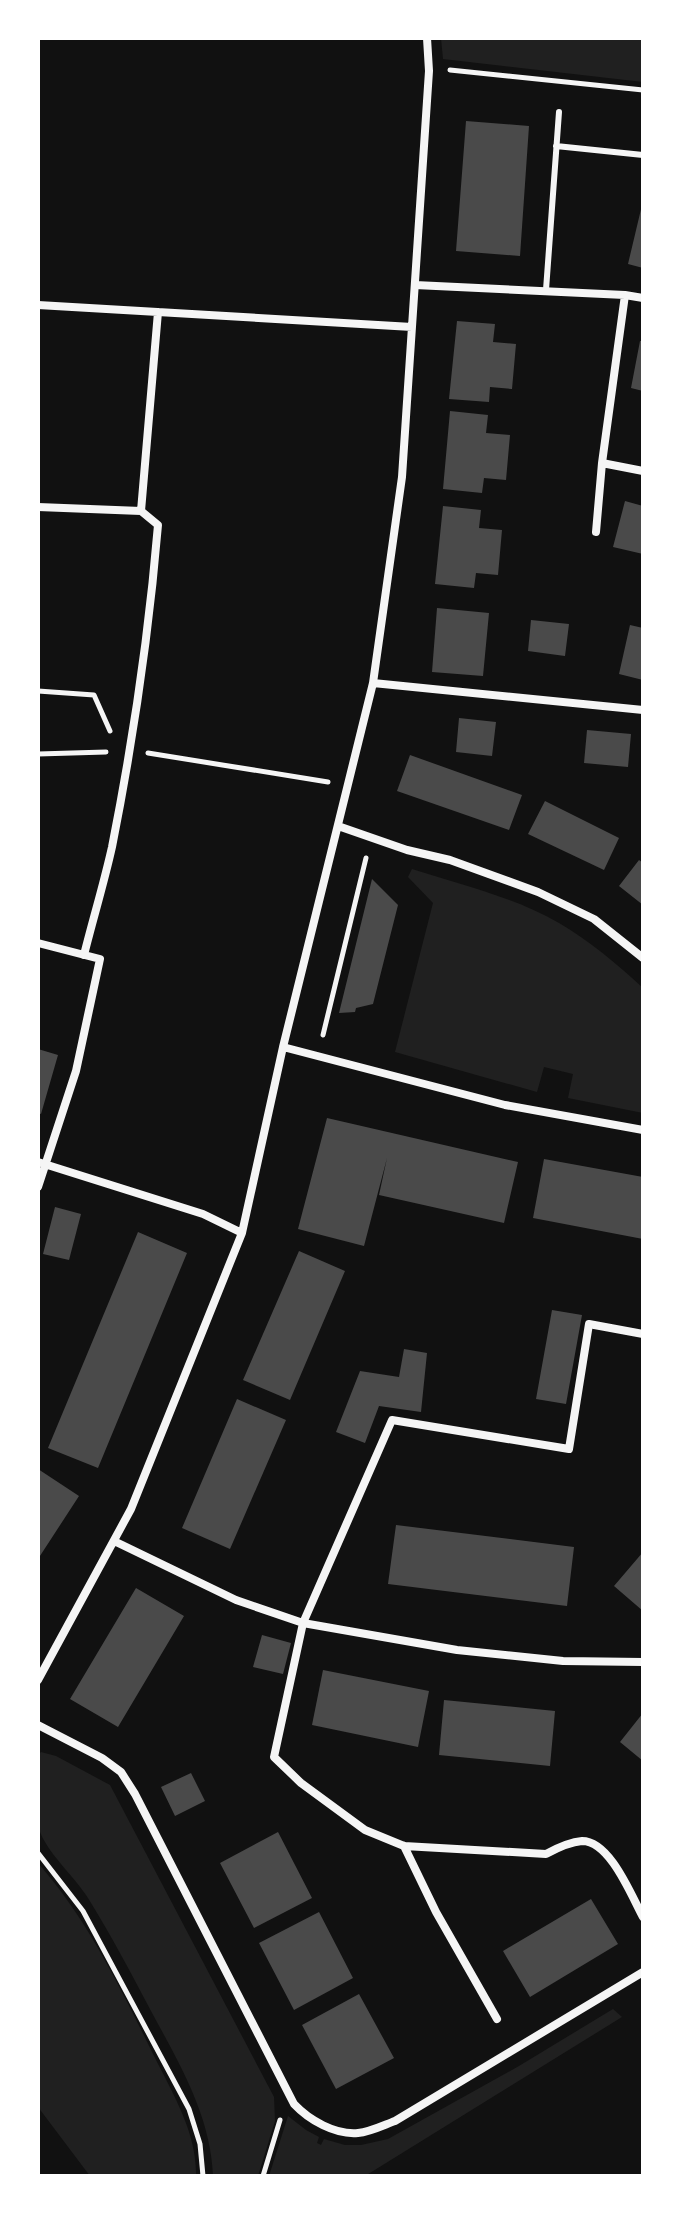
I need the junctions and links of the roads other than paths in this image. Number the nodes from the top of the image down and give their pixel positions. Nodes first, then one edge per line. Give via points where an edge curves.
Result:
1 (427, 38) edge
2 (559, 112) dead end
3 (556, 146) junction
4 (643, 155) edge
5 (415, 285) junction
6 (546, 290) junction
7 (625, 295) junction
8 (643, 298) edge
9 (38, 305) edge
10 (158, 312) junction
11 (412, 327) junction
12 (602, 463) junction
13 (643, 471) edge
14 (38, 507) edge
15 (141, 511) junction
16 (596, 532) dead end
17 (373, 683) junction
18 (643, 710) edge
19 (338, 826) junction
20 (38, 943) edge
21 (84, 955) junction
22 (643, 958) edge
23 (283, 1047) junction
24 (643, 1130) edge
25 (42, 1163) edge
26 (38, 1187) edge
27 (242, 1233) junction
28 (643, 1334) edge
29 (114, 1541) junction
30 (303, 1623) junction
31 (643, 1662) edge
32 (38, 1680) edge
33 (38, 1725) edge
34 (404, 1846) junction
35 (643, 1917) edge
36 (643, 1972) edge
37 (497, 2019) dead end

1 - 5 street
2 - 3 lane
3 - 4 lane
3 - 6 lane
5 - 6 street
5 - 11 street
6 - 7 street
7 - 8 street
7 - 12 street
9 - 10 street
10 - 11 street
10 - 15 street
11 - 17 street via 402,477
12 - 13 street
12 - 16 street
14 - 15 street
15 - 21 street via 158,525 143,661 111,850
17 - 18 street
17 - 19 street
19 - 22 street via 538,892 594,919
19 - 23 street
20 - 21 street
21 - 25 street via 100,959 76,1071
23 - 24 street via 505,1105
23 - 27 street
25 - 26 street
25 - 27 street via 203,1214
27 - 29 street
28 - 30 street via 589,1324 569,1449 392,1420
29 - 30 street via 236,1600
29 - 32 street
30 - 31 street via 457,1650 563,1661
30 - 34 street via 274,1757 365,1830
33 - 36 street via 121,1772 294,2104 331,2128 357,2133 395,2121
34 - 35 street via 546,1854 584,1841 609,1856
34 - 37 street

